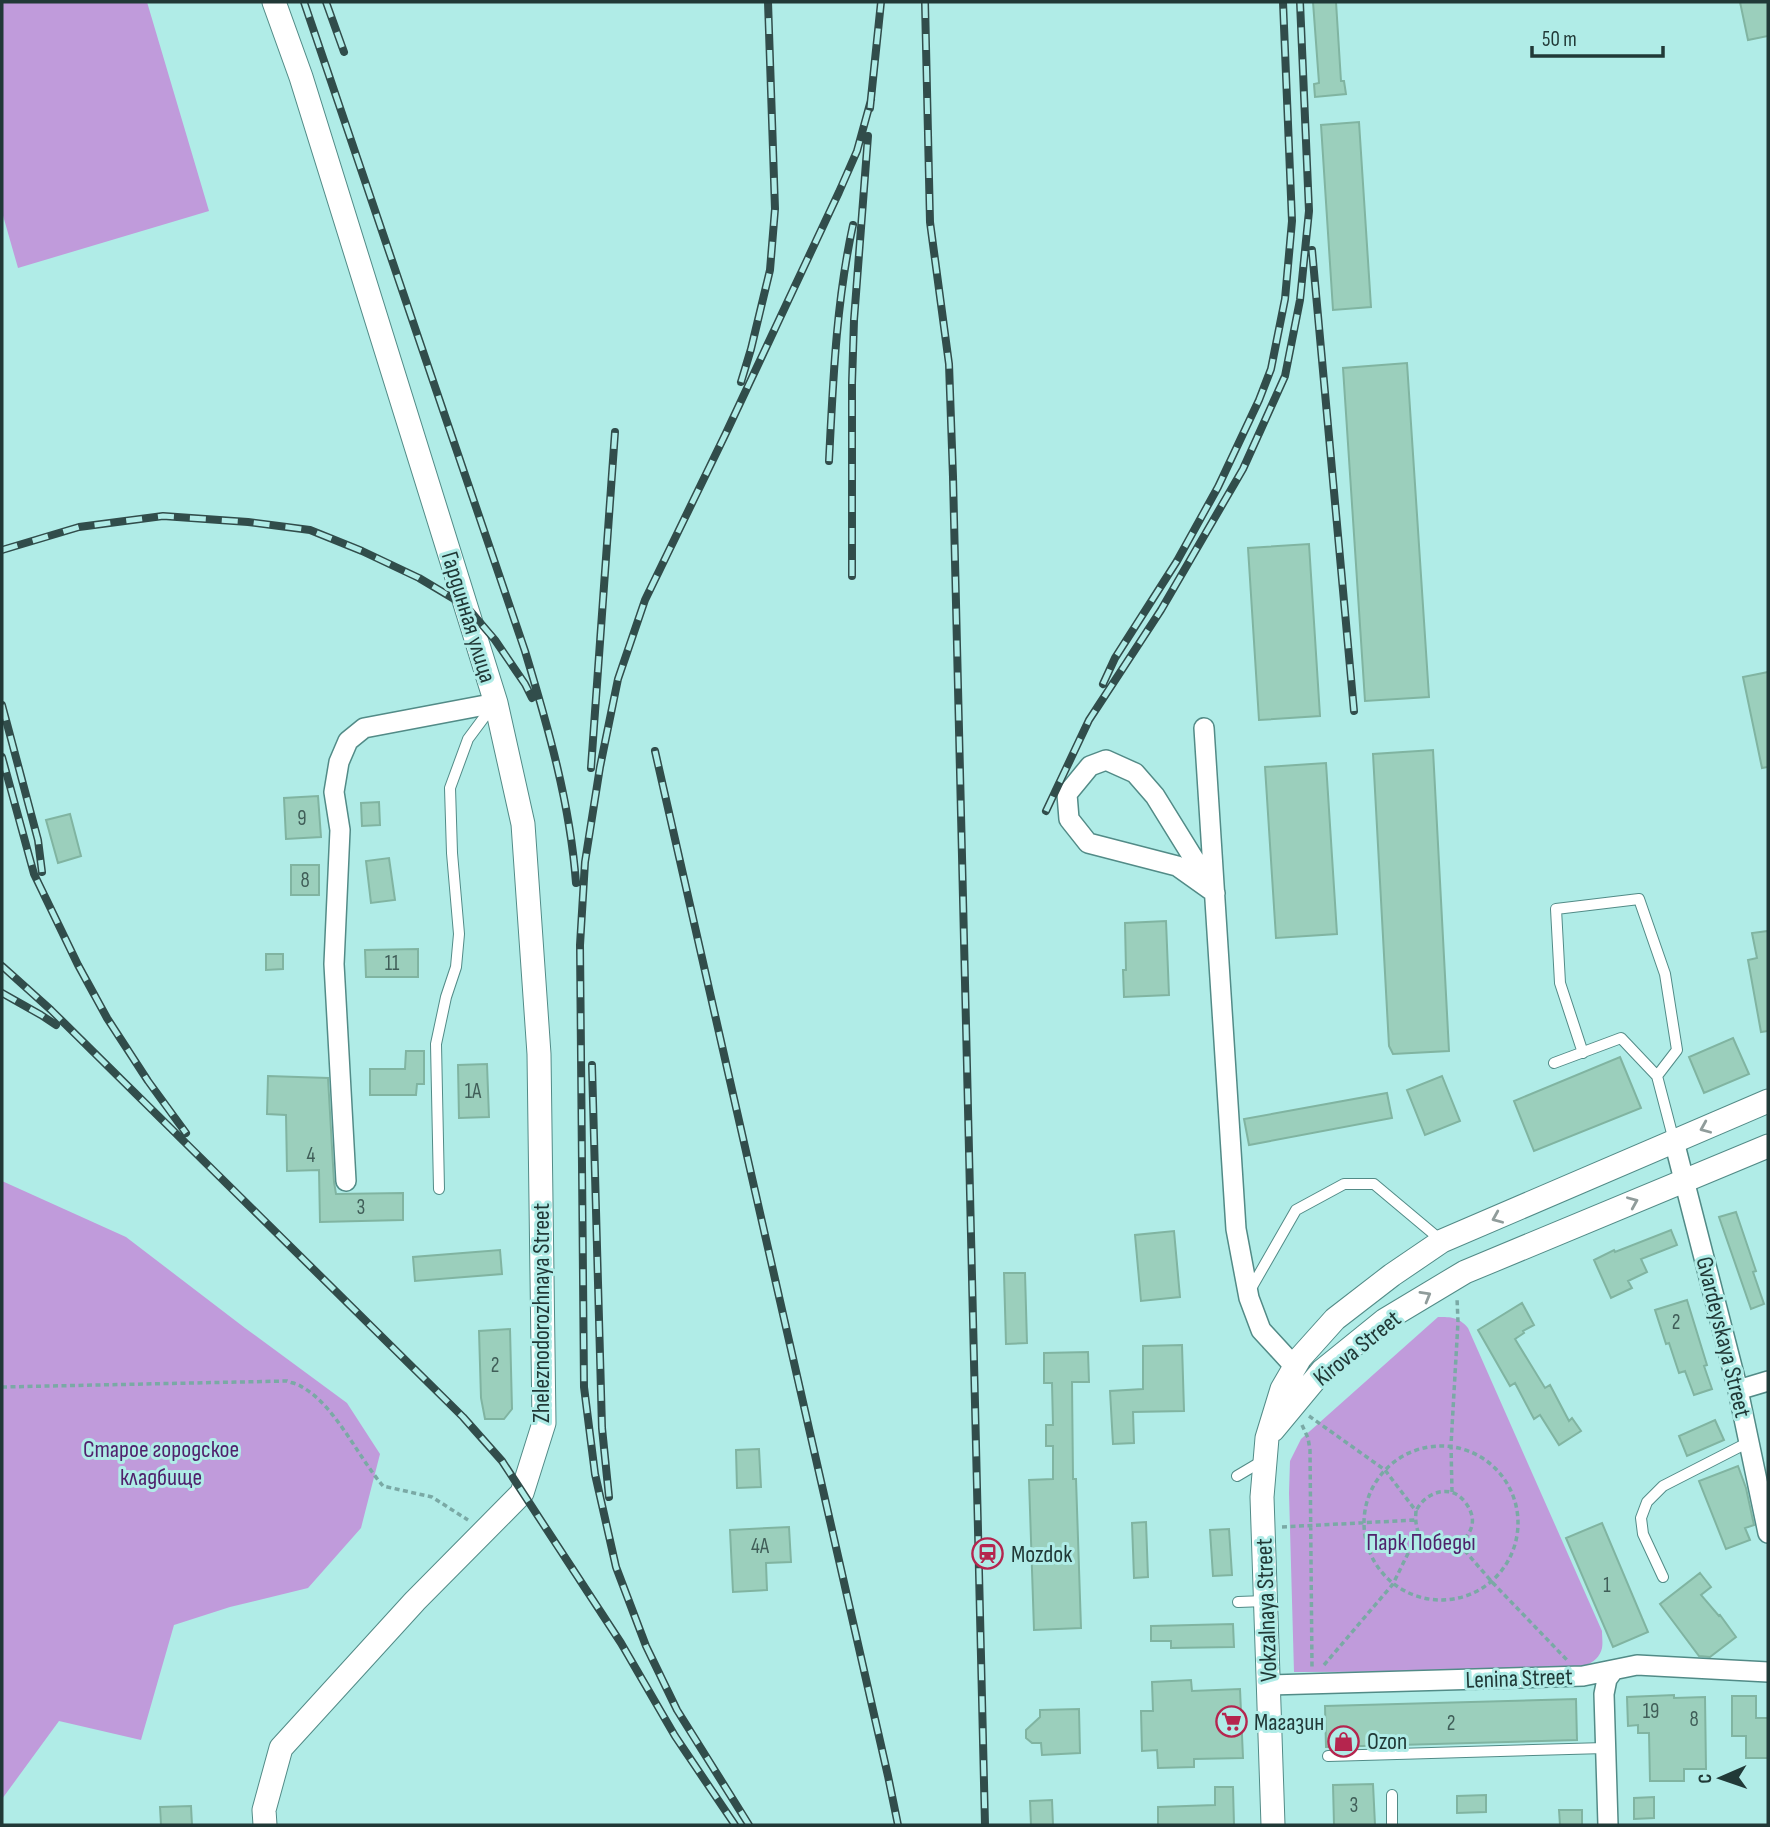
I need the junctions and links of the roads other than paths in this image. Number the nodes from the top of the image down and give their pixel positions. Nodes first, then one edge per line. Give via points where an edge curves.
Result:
1 (274, 2) edge
2 (496, 703) junction
3 (1204, 728) dead end
4 (1215, 893) junction
5 (1583, 1052) junction
6 (1554, 1063) dead end
7 (1657, 1076) junction
8 (1768, 1101) edge
9 (1674, 1141) junction
10 (1768, 1146) edge
11 (1685, 1180) junction
12 (346, 1181) dead end
13 (439, 1189) dead end
14 (1442, 1241) junction
15 (1248, 1295) junction
16 (1295, 1367) junction
17 (1768, 1381) edge
18 (1738, 1390) junction
19 (1749, 1442) junction
20 (1266, 1449) junction
21 (1237, 1476) dead end
22 (1768, 1533) edge
23 (1663, 1577) dead end
24 (1265, 1601) junction
25 (1238, 1602) dead end
26 (1613, 1671) junction
27 (1768, 1672) edge
28 (1268, 1685) junction
29 (1605, 1748) junction
30 (1328, 1756) dead end
31 (1392, 1795) dead end
32 (265, 1825) edge
33 (1273, 1825) edge
34 (1392, 1825) edge
35 (1608, 1825) edge

1 - 2 street, Гардинная улица
2 - 12 street, Гардинная улица via 364,728 348,741 339,762 334,792 340,830 334,964
2 - 13 lane via 468,739 450,788 459,934 456,967 436,1044
2 - 32 street, Zheleznodorozhnaya Street via 523,824 537,1027 544,1423 522,1493 415,1601 281,1748 264,1810
3 - 4 street
4 - 4 street via 1177,866 1088,843 1069,819 1067,794 1090,766 1106,760 1135,773 1155,796
4 - 15 street via 1236,1229
5 - 6 lane
5 - 7 lane via 1621,1038
5 - 7 lane via 1560,983 1556,909 1639,899 1665,974 1677,1050
7 - 9 lane
8 -> 9 street, Kirova Street
9 - 11 street, Gvardeyskaya Street
9 -> 14 street, Kirova Street
10 - 11 street, Kirova Street
11 - 18 street, Gvardeyskaya Street
20 -> 11 street, Kirova Street via 1322,1371 1385,1320 1465,1272
14 - 15 lane via 1374,1184 1344,1184 1296,1210
14 - 16 street, Kirova Street via 1335,1319
15 - 16 street via 1261,1330
16 - 20 street, Kirova Street via 1282,1389
17 - 18 street
18 - 19 street, Gvardeyskaya Street
19 - 22 street, Gvardeyskaya Street
19 - 23 lane via 1663,1486 1647,1502 1641,1518 1643,1534
20 - 21 lane
20 - 24 street, Vokzalnaya Street via 1262,1497
24 - 25 lane
24 - 28 street, Vokzalnaya Street
26 - 27 street, Lenina Street via 1637,1665
26 - 28 street, Lenina Street via 1583,1676
26 - 29 street via 1604,1694
28 - 33 street, Vokzalnaya Street
29 - 30 lane
29 - 35 street
31 - 34 lane

